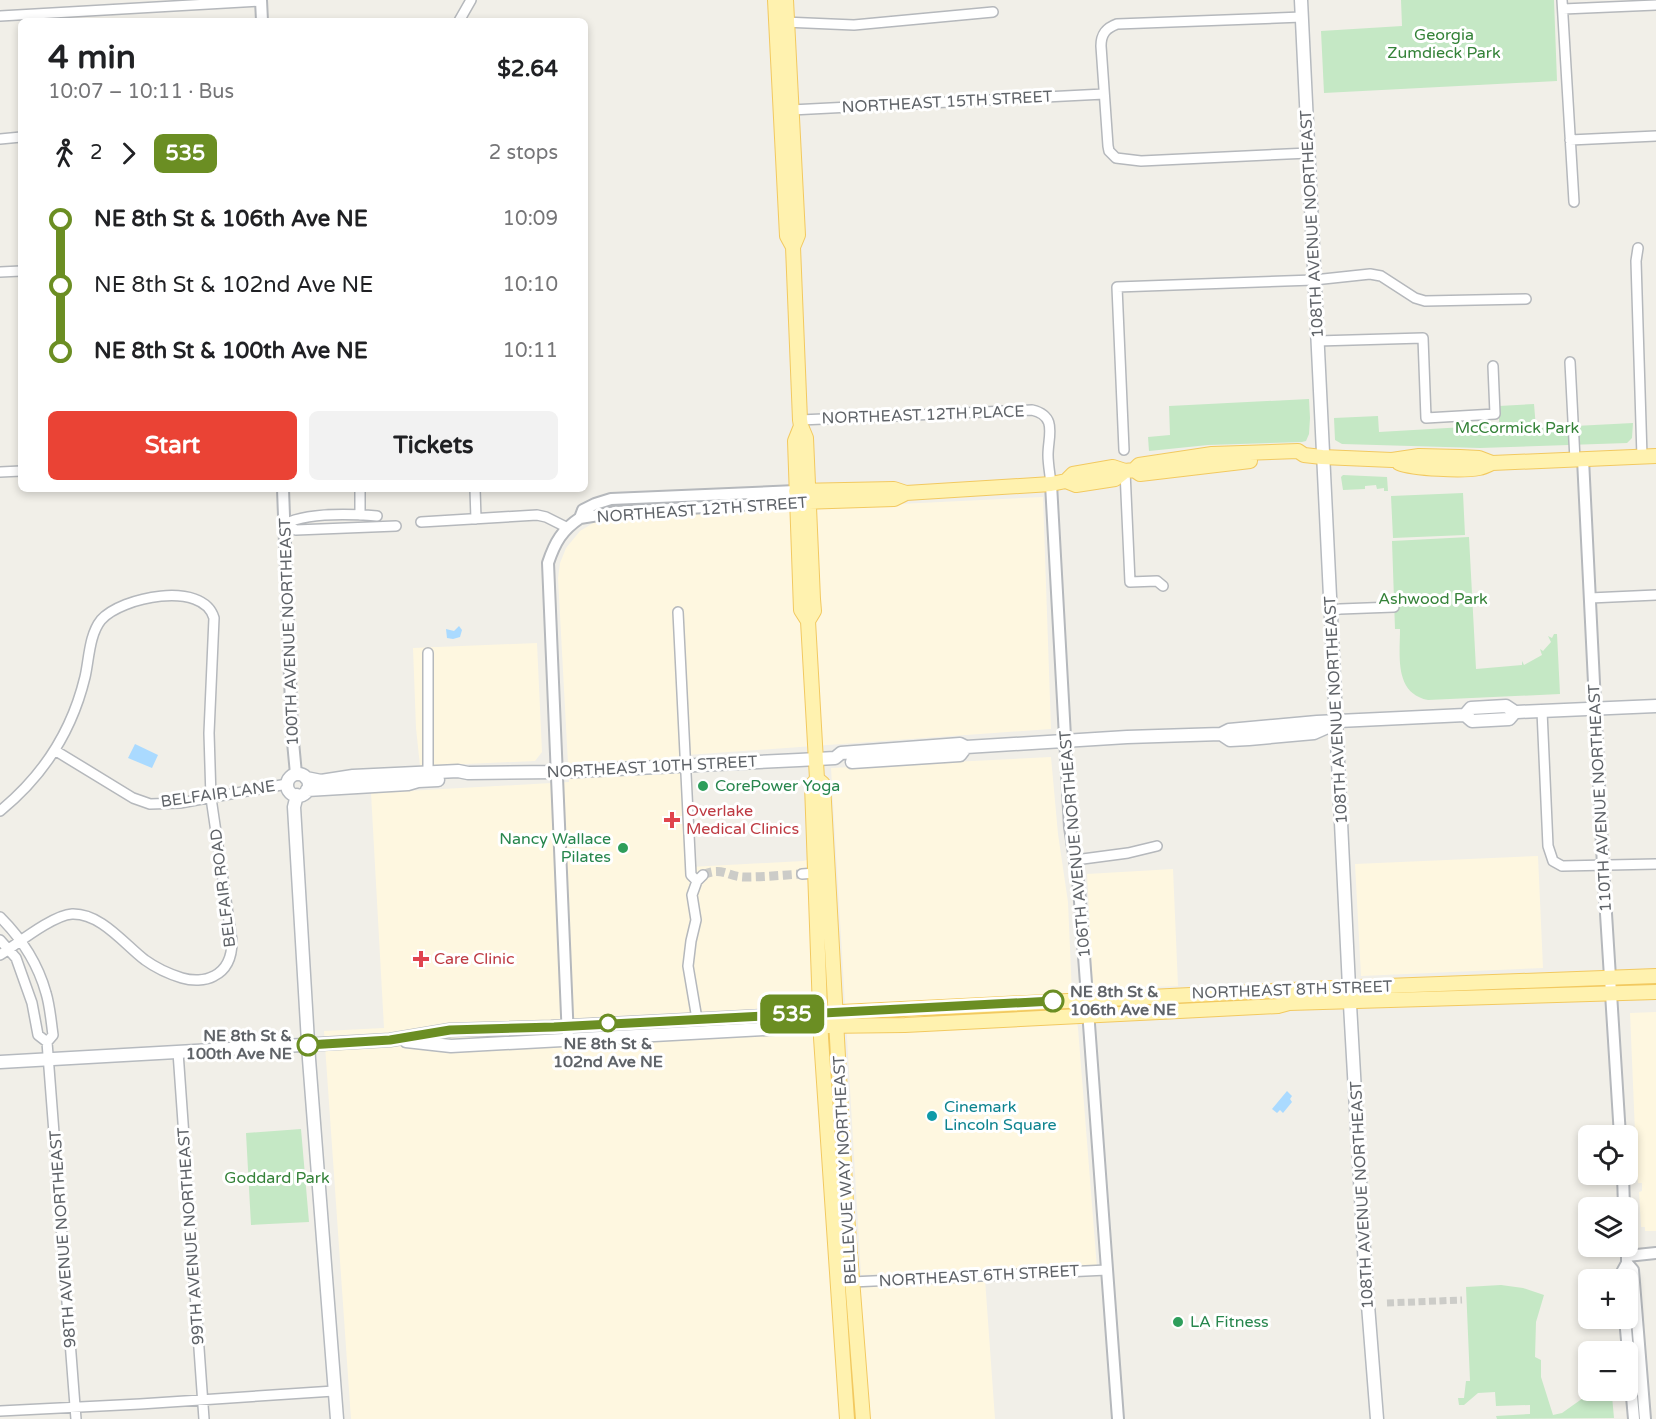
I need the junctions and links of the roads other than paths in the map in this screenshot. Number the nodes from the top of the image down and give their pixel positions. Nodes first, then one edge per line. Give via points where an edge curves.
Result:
1 (261, 0) edge
2 (471, 0) edge
3 (775, 0) edge
4 (786, 0) edge
5 (1301, 0) edge
6 (1562, 4) edge
7 (1656, 5) edge
8 (993, 12) dead end
9 (0, 16) edge
10 (1302, 17) junction
11 (262, 18) edge
12 (461, 18) edge
13 (781, 22) junction
14 (1104, 94) junction
15 (790, 110) junction
16 (1656, 136) edge
17 (18, 137) edge
18 (0, 139) edge
19 (1570, 140) junction
20 (1309, 153) junction
21 (1574, 202) dead end
22 (793, 247) junction
23 (1638, 248) dead end
24 (18, 271) edge
25 (0, 273) edge
26 (1314, 280) junction
27 (1526, 299) dead end
28 (1317, 341) junction
29 (1570, 362) dead end
30 (1493, 366) dead end
31 (800, 423) junction
32 (1124, 450) dead end
33 (1649, 456) edge
34 (1323, 458) junction
35 (1579, 460) junction
36 (0, 467) edge
37 (18, 471) edge
38 (1129, 471) junction
39 (0, 472) edge
40 (1051, 484) junction
41 (283, 492) edge
42 (360, 492) edge
43 (475, 492) edge
44 (695, 496) junction
45 (802, 497) junction
46 (646, 511) junction
47 (360, 515) junction
48 (377, 516) dead end
49 (580, 518) junction
50 (476, 519) junction
51 (421, 522) dead end
52 (285, 524) junction
53 (396, 526) dead end
54 (566, 527) junction
55 (1163, 586) dead end
56 (1656, 595) edge
57 (1590, 597) junction
58 (1394, 607) dead end
59 (1331, 611) junction
60 (678, 612) dead end
61 (429, 653) dead end
62 (1656, 706) edge
63 (1596, 709) junction
64 (1542, 711) junction
65 (1335, 723) junction
66 (1065, 741) junction
67 (966, 747) junction
68 (56, 751) junction
69 (835, 758) junction
70 (816, 759) junction
71 (852, 762) joint
72 (685, 766) junction
73 (556, 772) junction
74 (428, 776) junction
75 (817, 779) junction
76 (287, 784) joint
77 (302, 784) junction
78 (212, 798) junction
79 (0, 811) edge
80 (1157, 846) dead end
81 (1075, 860) junction
82 (1656, 864) edge
83 (1603, 866) junction
84 (0, 917) edge
85 (0, 940) edge
86 (21, 941) junction
87 (4, 952) edge
88 (1656, 976) edge
89 (1610, 978) junction
90 (1350, 987) junction
91 (1656, 992) edge
92 (1611, 993) junction
93 (1087, 999) junction
94 (1350, 1002) junction
95 (1089, 1014) junction
96 (697, 1019) junction
97 (821, 1019) junction
98 (836, 1019) junction
99 (568, 1026) junction
100 (531, 1028) junction
101 (568, 1039) junction
102 (390, 1040) junction
103 (47, 1042) junction
104 (308, 1045) junction
105 (468, 1045) junction
106 (178, 1052) junction
107 (49, 1059) junction
108 (0, 1062) edge
109 (1619, 1125) edge
110 (830, 1165) junction
111 (847, 1209) junction
112 (1656, 1253) edge
113 (1638, 1254) edge
114 (1628, 1257) edge
115 (1107, 1270) junction
116 (852, 1282) junction
117 (334, 1392) junction
118 (1638, 1398) edge
119 (203, 1400) junction
120 (1632, 1401) edge
121 (1643, 1402) junction
122 (75, 1408) junction
123 (0, 1411) edge
124 (76, 1419) edge
125 (204, 1419) edge
126 (337, 1419) edge
127 (847, 1419) edge
128 (863, 1419) edge
129 (1118, 1419) edge
130 (1377, 1419) edge
131 (1634, 1419) edge
132 (1645, 1419) edge

1 - 9 street
1 - 11 street
2 - 12 street
3 - 13 main road, BELLEVUE WAY NORTHEAST
4 - 13 main road, BELLEVUE WAY NORTHEAST
5 - 10 main road, 108TH AVENUE NORTHEAST
6 - 7 street
6 - 19 street
8 - 13 street via 854,25
10 - 14 street via 1117,24 1106,30 1101,39
10 - 20 main road, 108TH AVENUE NORTHEAST
13 - 15 main road, BELLEVUE WAY NORTHEAST
13 - 22 main road, BELLEVUE WAY NORTHEAST via 787,236
14 - 15 street, NORTHEAST 15TH STREET
14 - 20 street via 1108,146 1116,158 1128,161
15 - 22 main road, BELLEVUE WAY NORTHEAST via 798,235
16 - 19 street
17 - 18 street
19 - 21 street
20 - 26 main road, 108TH AVENUE NORTHEAST
22 - 31 main road, BELLEVUE WAY NORTHEAST
23 - 33 street
24 - 25 street
26 - 27 street via 1381,276 1425,301
26 - 28 main road, 108TH AVENUE NORTHEAST
26 - 32 street via 1117,287
28 - 30 street via 1423,338 1426,418 1495,414
28 - 34 main road, 108TH AVENUE NORTHEAST
29 - 35 street
31 - 40 street, NORTHEAST 12TH PLACE via 1032,410 1039,412 1050,426
31 - 45 main road, BELLEVUE WAY NORTHEAST via 806,438
33 - 35 main road, NORTHEAST 12TH STREET
34 - 35 main road, NORTHEAST 12TH STREET via 1392,460 1422,468 1461,469 1492,463
34 - 38 main road, NORTHEAST 12TH STREET via 1298,451 1212,454 1138,465
34 - 59 main road, 108TH AVENUE NORTHEAST
35 - 57 street, 110TH AVENUE NORTHEAST
36 - 39 street
37 - 39 street
38 - 40 main road, NORTHEAST 12TH STREET via 1113,467 1073,474 1066,481
38 - 55 street via 1131,582 1157,581
40 - 45 main road, NORTHEAST 12TH STREET via 906,493 894,489
40 - 66 street, 106TH AVENUE NORTHEAST
41 - 52 street, 100TH AVENUE NORTHEAST
42 - 47 street
43 - 50 street
44 - 45 street, NORTHEAST 12TH STREET
44 - 46 street via 653,505
44 - 49 street, NORTHEAST 12TH STREET via 611,499 583,510
45 - 46 street, NORTHEAST 12TH STREET
45 - 70 main road, BELLEVUE WAY NORTHEAST via 814,611 808,621
46 - 49 street, NORTHEAST 12TH STREET
47 - 48 street
47 - 52 street via 296,518
49 - 54 street
50 - 51 street
50 - 54 street via 537,515
52 - 53 street via 296,530
52 - 77 street, 100TH AVENUE NORTHEAST via 292,731
54 - 73 street via 548,563
56 - 57 street
57 - 63 street, 110TH AVENUE NORTHEAST
58 - 59 street
59 - 65 main road, 108TH AVENUE NORTHEAST
60 - 72 street
61 - 74 street
62 - 63 main road, NORTHEAST 10TH STREET
63 - 64 main road, NORTHEAST 10TH STREET
63 - 83 street, 110TH AVENUE NORTHEAST
64 - 65 main road, NORTHEAST 10TH STREET via 1516,712 1506,706 1471,708 1465,715
64 - 83 street via 1548,846 1553,861 1562,866
65 - 66 main road, NORTHEAST 10TH STREET via 1229,730 1221,734
65 - 90 main road, 108TH AVENUE NORTHEAST
66 - 67 main road, NORTHEAST 10TH STREET
66 - 81 street, 106TH AVENUE NORTHEAST
67 - 69 main road, NORTHEAST 10TH STREET via 960,744 841,753
67 - 71 main road, NORTHEAST 10TH STREET via 960,755
68 - 78 street, BELFAIR LANE via 133,798 150,804
68 - 78 street, BELFAIR ROAD via 74,715 100,621 113,609 137,600 158,596 199,599 212,610 214,625 209,733
68 - 79 street
69 - 70 main road, NORTHEAST 10TH STREET
69 - 71 street, NORTHEAST 10TH STREET via 841,763
70 - 72 main road, NORTHEAST 10TH STREET
70 - 75 main road, BELLEVUE WAY NORTHEAST
72 - 73 main road, NORTHEAST 10TH STREET
72 - 96 street via 691,875 700,878 692,895 696,921 688,966
73 - 74 main road, NORTHEAST 10TH STREET via 458,771
73 - 99 street
74 - 77 main road, NORTHEAST 10TH STREET via 353,776
75 - 97 main road, BELLEVUE WAY NORTHEAST via 812,785 808,873
75 - 98 main road, BELLEVUE WAY NORTHEAST via 823,784
76 - 77 main road via 289,790
76 - 78 street, BELFAIR LANE
77 - 104 main road, 100TH AVENUE NORTHEAST via 294,807
78 - 86 street, BELFAIR ROAD via 232,941 230,958 219,973 198,980 171,975 146,961 101,923 83,915 56,918
80 - 81 street
81 - 93 street, 106TH AVENUE NORTHEAST
82 - 83 street
83 - 89 street, 110TH AVENUE NORTHEAST
84 - 86 street
85 - 87 street
86 - 87 street, BELFAIR ROAD
86 - 103 street via 47,993 53,1035
87 - 103 street via 16,958 32,1003 38,1035
88 - 89 main road, NORTHEAST 8TH STREET
89 - 90 main road, NORTHEAST 8TH STREET
89 - 92 street, 110TH AVENUE NORTHEAST
90 - 93 main road, NORTHEAST 8TH STREET
90 - 94 main road, 108TH AVENUE NORTHEAST
91 - 92 main road, NORTHEAST 8TH STREET
92 - 94 main road, NORTHEAST 8TH STREET
92 - 109 street, 110TH AVENUE NORTHEAST
93 - 95 street, 106TH AVENUE NORTHEAST
93 - 98 main road, NORTHEAST 8TH STREET
94 - 95 main road, NORTHEAST 8TH STREET
94 - 130 main road, 108TH AVENUE NORTHEAST
95 - 98 main road, NORTHEAST 8TH STREET via 905,1025
95 - 115 street, 106TH AVENUE NORTHEAST
96 - 97 main road, NORTHEAST 8TH STREET
96 - 99 main road, NORTHEAST 8TH STREET
97 - 98 main road, NORTHEAST 8TH STREET
97 - 101 main road, NORTHEAST 8TH STREET
97 - 110 main road, BELLEVUE WAY NORTHEAST
98 - 111 main road, BELLEVUE WAY NORTHEAST
99 - 100 main road, NORTHEAST 8TH STREET
99 - 101 street
100 - 102 main road, NORTHEAST 8TH STREET via 450,1030
100 - 105 main road via 524,1033 474,1036
101 - 105 main road, NORTHEAST 8TH STREET
102 - 104 main road, NORTHEAST 8TH STREET
102 - 105 main road, NORTHEAST 8TH STREET
103 - 107 street, 98TH AVENUE NORTHEAST
104 - 106 main road, NORTHEAST 8TH STREET
104 - 117 main road, 100TH AVENUE NORTHEAST
106 - 107 main road, NORTHEAST 8TH STREET
106 - 119 street, 99TH AVENUE NORTHEAST
107 - 108 main road, NORTHEAST 8TH STREET
107 - 122 street, 98TH AVENUE NORTHEAST
110 - 111 main road via 836,1176 841,1207
110 - 127 main road, BELLEVUE WAY NORTHEAST
111 - 116 main road, BELLEVUE WAY NORTHEAST
112 - 113 street
114 - 121 street via 1633,1270
115 - 116 street, NORTHEAST 6TH STREET
115 - 129 street, 106TH AVENUE NORTHEAST
116 - 128 main road, BELLEVUE WAY NORTHEAST
117 - 119 street
117 - 126 main road, 100TH AVENUE NORTHEAST
118 - 121 street
119 - 122 street
119 - 125 street, 99TH AVENUE NORTHEAST
120 - 131 street
121 - 132 street
122 - 123 street
122 - 124 street, 98TH AVENUE NORTHEAST

